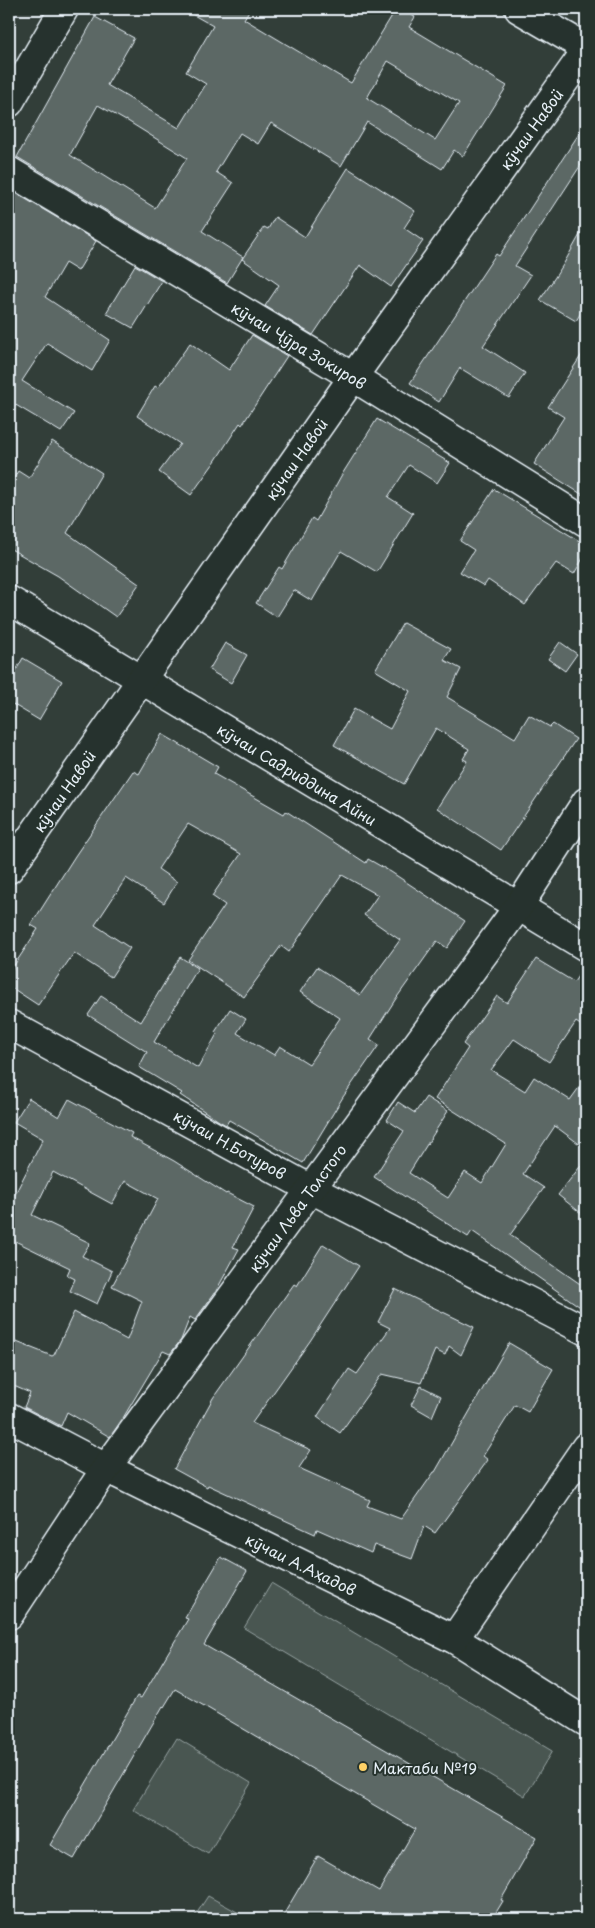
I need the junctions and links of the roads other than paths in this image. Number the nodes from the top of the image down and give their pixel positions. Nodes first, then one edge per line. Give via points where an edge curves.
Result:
1 (64, 9) edge
2 (519, 9) edge
3 (586, 50) edge
4 (9, 103) edge
5 (9, 171) edge
6 (353, 377) junction
7 (586, 522) edge
8 (9, 600) edge
9 (141, 681) junction
10 (586, 802) edge
11 (9, 870) edge
12 (518, 907) junction
13 (586, 947) edge
14 (9, 1024) edge
15 (311, 1189) junction
16 (586, 1331) edge
17 (9, 1417) edge
18 (586, 1447) edge
19 (106, 1468) junction
20 (9, 1615) edge
21 (454, 1639) junction
22 (586, 1722) edge

1 - 4 street
2 - 3 street
3 - 6 street, кӯчаи Навоӣ
5 - 6 street, кӯчаи Ҷӯра Зокиров
6 - 7 street, кӯчаи Ҷӯра Зокиров
6 - 9 street, кӯчаи Навоӣ
8 - 9 street, кӯчаи Садриддина Айни
9 - 11 street, кӯчаи Навоӣ
9 - 12 street, кӯчаи Садриддина Айни
10 - 12 street, кӯчаи Льва Толстого
12 - 13 street, кӯчаи Садриддина Айни
12 - 15 street, кӯчаи Льва Толстого
14 - 15 street, кӯчаи Н.Ботуров
15 - 16 street, кӯчаи Н.Ботуров
15 - 19 street, кӯчаи Льва Толстого
17 - 19 street, кӯчаи А.Аҳадов
18 - 21 street
19 - 20 street, кӯчаи Льва Толстого
19 - 21 street, кӯчаи А.Аҳадов
21 - 22 street, кӯчаи А.Аҳадов

